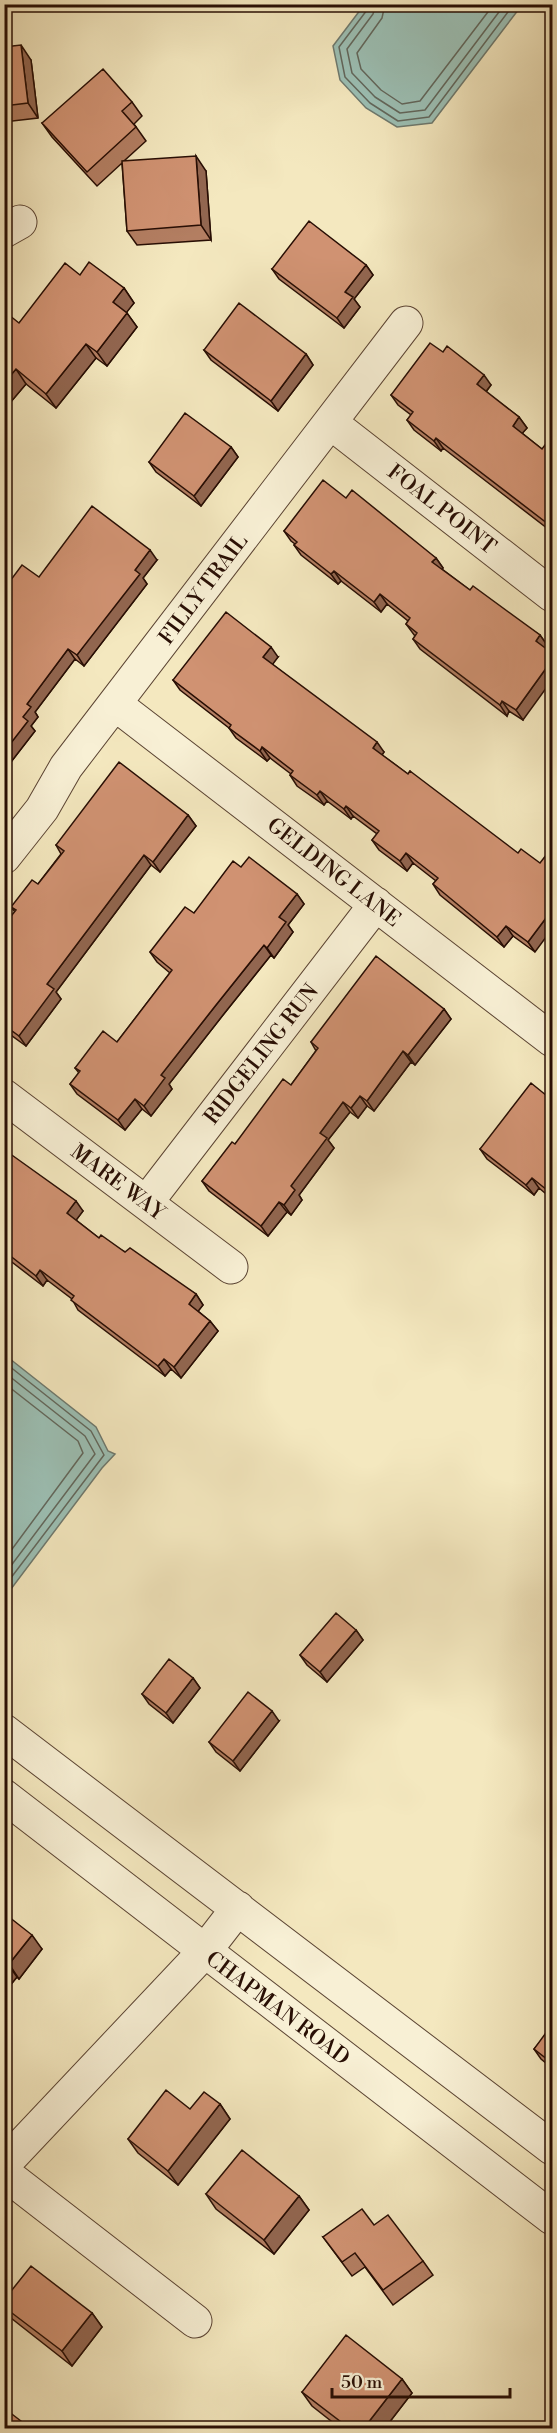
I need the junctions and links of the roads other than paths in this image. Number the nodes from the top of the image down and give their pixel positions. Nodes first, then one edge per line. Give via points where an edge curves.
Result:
1 (406, 323) dead end
2 (331, 423) junction
3 (552, 595) edge
4 (115, 704) junction
5 (4, 858) edge
6 (376, 904) junction
7 (552, 1040) edge
8 (4, 1096) edge
9 (146, 1203) junction
10 (231, 1267) dead end
11 (4, 1731) edge
12 (4, 1796) edge
13 (238, 1908) junction
14 (204, 1952) junction
15 (552, 2148) edge
16 (4, 2164) edge
17 (4, 2173) edge
18 (552, 2218) edge
19 (195, 2321) dead end

1 - 2 street, FILLY TRAIL
2 - 3 street, FOAL POINT
2 - 4 street, FILLY TRAIL
4 - 5 street, FILLY TRAIL
4 - 6 street, GELDING LANE
6 - 7 street, GELDING LANE
6 - 9 street, RIDGELING RUN
8 - 9 street, MARE WAY
9 - 10 street, MARE WAY
11 - 13 street
12 - 14 street, CHAPMAN ROAD
13 - 14 street
13 - 15 street
14 - 16 street
14 - 18 street, CHAPMAN ROAD
17 - 19 street

